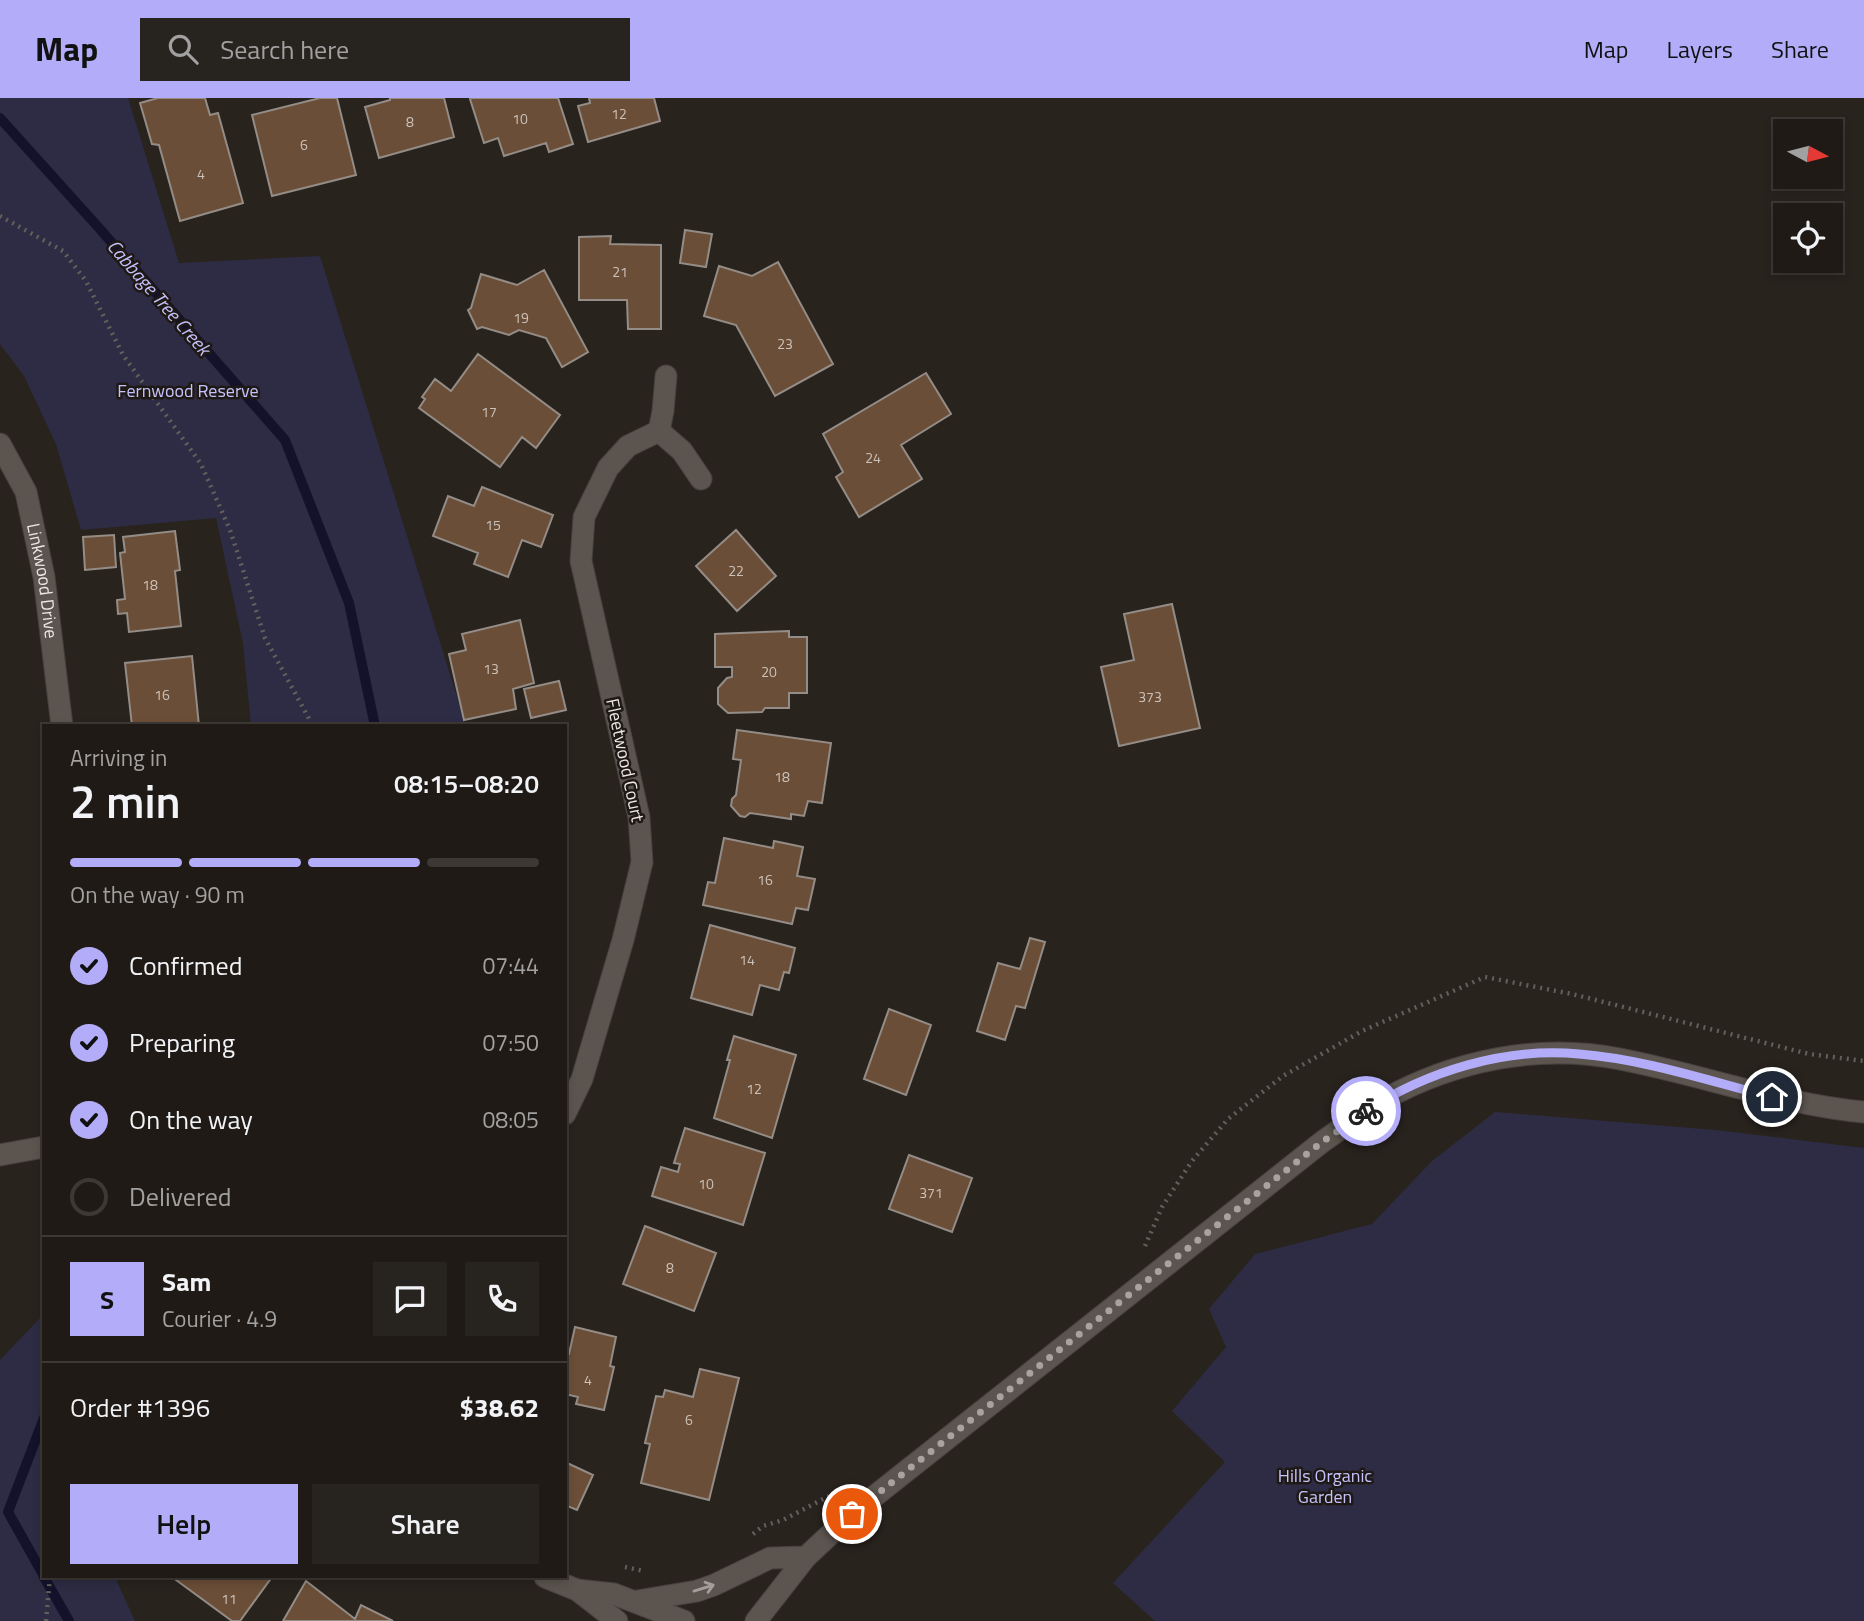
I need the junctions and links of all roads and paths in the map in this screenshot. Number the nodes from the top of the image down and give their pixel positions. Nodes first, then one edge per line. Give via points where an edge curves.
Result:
1 (0, 216) edge
2 (666, 376) dead end
3 (659, 431) junction
4 (0, 444) edge
5 (701, 479) dead end
6 (62, 724) edge
7 (312, 724) edge
8 (567, 1110) edge
9 (1864, 1112) edge
10 (42, 1147) edge
11 (0, 1155) edge
12 (806, 1557) junction
13 (50, 1578) edge
14 (547, 1578) edge
15 (577, 1590) junction
16 (637, 1601) junction
17 (46, 1621) edge
18 (617, 1621) edge
19 (684, 1621) edge
20 (756, 1621) edge

1 - 7 path via 62,251 86,281 123,355 201,464 230,530 265,638
2 - 3 main road
3 - 5 main road via 682,451
3 - 8 main road, Fleetwood Court via 628,446 608,468 584,517 580,561 639,817 642,862 582,1079
4 - 6 main road, Linkwood Drive via 26,492 44,577
9 - 12 main road via 1577,1053 1496,1059 1461,1066 1418,1083 1382,1100 1322,1142 938,1444
10 - 11 main road
16 -> 12 main road via 705,1588 770,1558
12 - 20 main road
13 - 17 path
14 - 15 main road
15 - 16 main road
15 - 18 main road
16 - 19 main road

